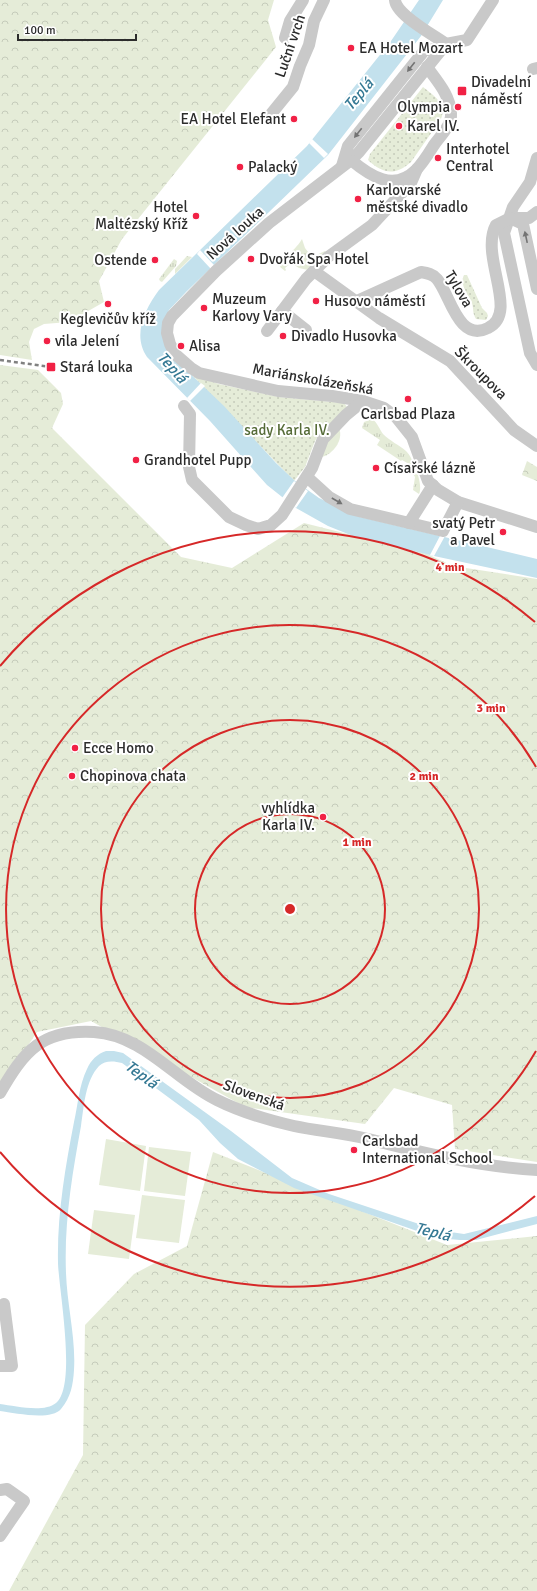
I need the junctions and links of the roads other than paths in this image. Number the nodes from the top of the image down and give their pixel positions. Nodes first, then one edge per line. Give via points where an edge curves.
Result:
1 (303, 0) edge
2 (324, 0) edge
3 (493, 0) edge
4 (397, 5) edge
5 (285, 38) dead end
6 (444, 45) junction
7 (427, 68) junction
8 (267, 119) dead end
9 (537, 158) edge
10 (347, 163) junction
11 (417, 169) junction
12 (537, 212) edge
13 (510, 218) junction
14 (314, 271) junction
15 (537, 289) edge
16 (356, 301) junction
17 (282, 311) junction
18 (306, 330) dead end
19 (267, 331) dead end
20 (168, 338) joint
21 (537, 364) edge
22 (363, 401) junction
23 (184, 406) dead end
24 (537, 446) edge
25 (304, 481) junction
26 (433, 485) junction
27 (458, 502) junction
28 (409, 523) junction
29 (537, 527) edge
30 (0, 1093) edge
31 (537, 1170) edge
32 (4, 1304) dead end
33 (0, 1366) edge
34 (0, 1490) edge
35 (0, 1536) edge

1 - 5 street via 290,21
2 - 8 street, Luční vrch via 314,21 309,45 293,87
3 - 6 street via 467,40
4 - 6 street via 408,18
6 - 7 street
6 -> 10 street via 424,51 348,146
7 - 10 street via 359,152
7 - 11 street via 445,93 449,102 451,121
9 - 13 street via 530,182 513,207
10 - 11 street via 387,180 409,176
10 - 20 street, Nová louka via 269,223 216,271 172,316 168,323
11 - 14 street via 411,183 372,225 328,257
12 - 13 street via 529,218
15 -> 13 street via 523,224
13 - 16 street, Tylova via 496,225 492,234 491,251 502,308 498,320 487,329 474,330 463,325 437,279 429,273 421,272
13 - 21 street via 504,233 530,353
14 - 16 street
14 - 17 street
16 - 24 street, Škroupova via 450,361 514,430
17 - 18 street
17 - 19 street
20 - 22 street, Mariánskolázeňská via 175,354 199,373 278,391
22 - 25 street via 323,439
22 - 26 street, Mariánskolázeňská via 384,408 407,429 417,447 427,477
23 - 25 street via 190,414 189,467 192,480 229,516 258,529 271,525 282,515
25 -> 28 street via 350,509
26 - 27 street, Mariánskolázeňská
26 - 28 street
27 - 28 street via 443,531
27 - 29 street, Mariánskolázeňská
30 - 31 street, Slovenská via 25,1054 37,1044 67,1033 99,1032 143,1049 193,1086 217,1100 256,1116 461,1161
32 - 33 street via 12,1366
34 - 35 street via 7,1489 24,1501

